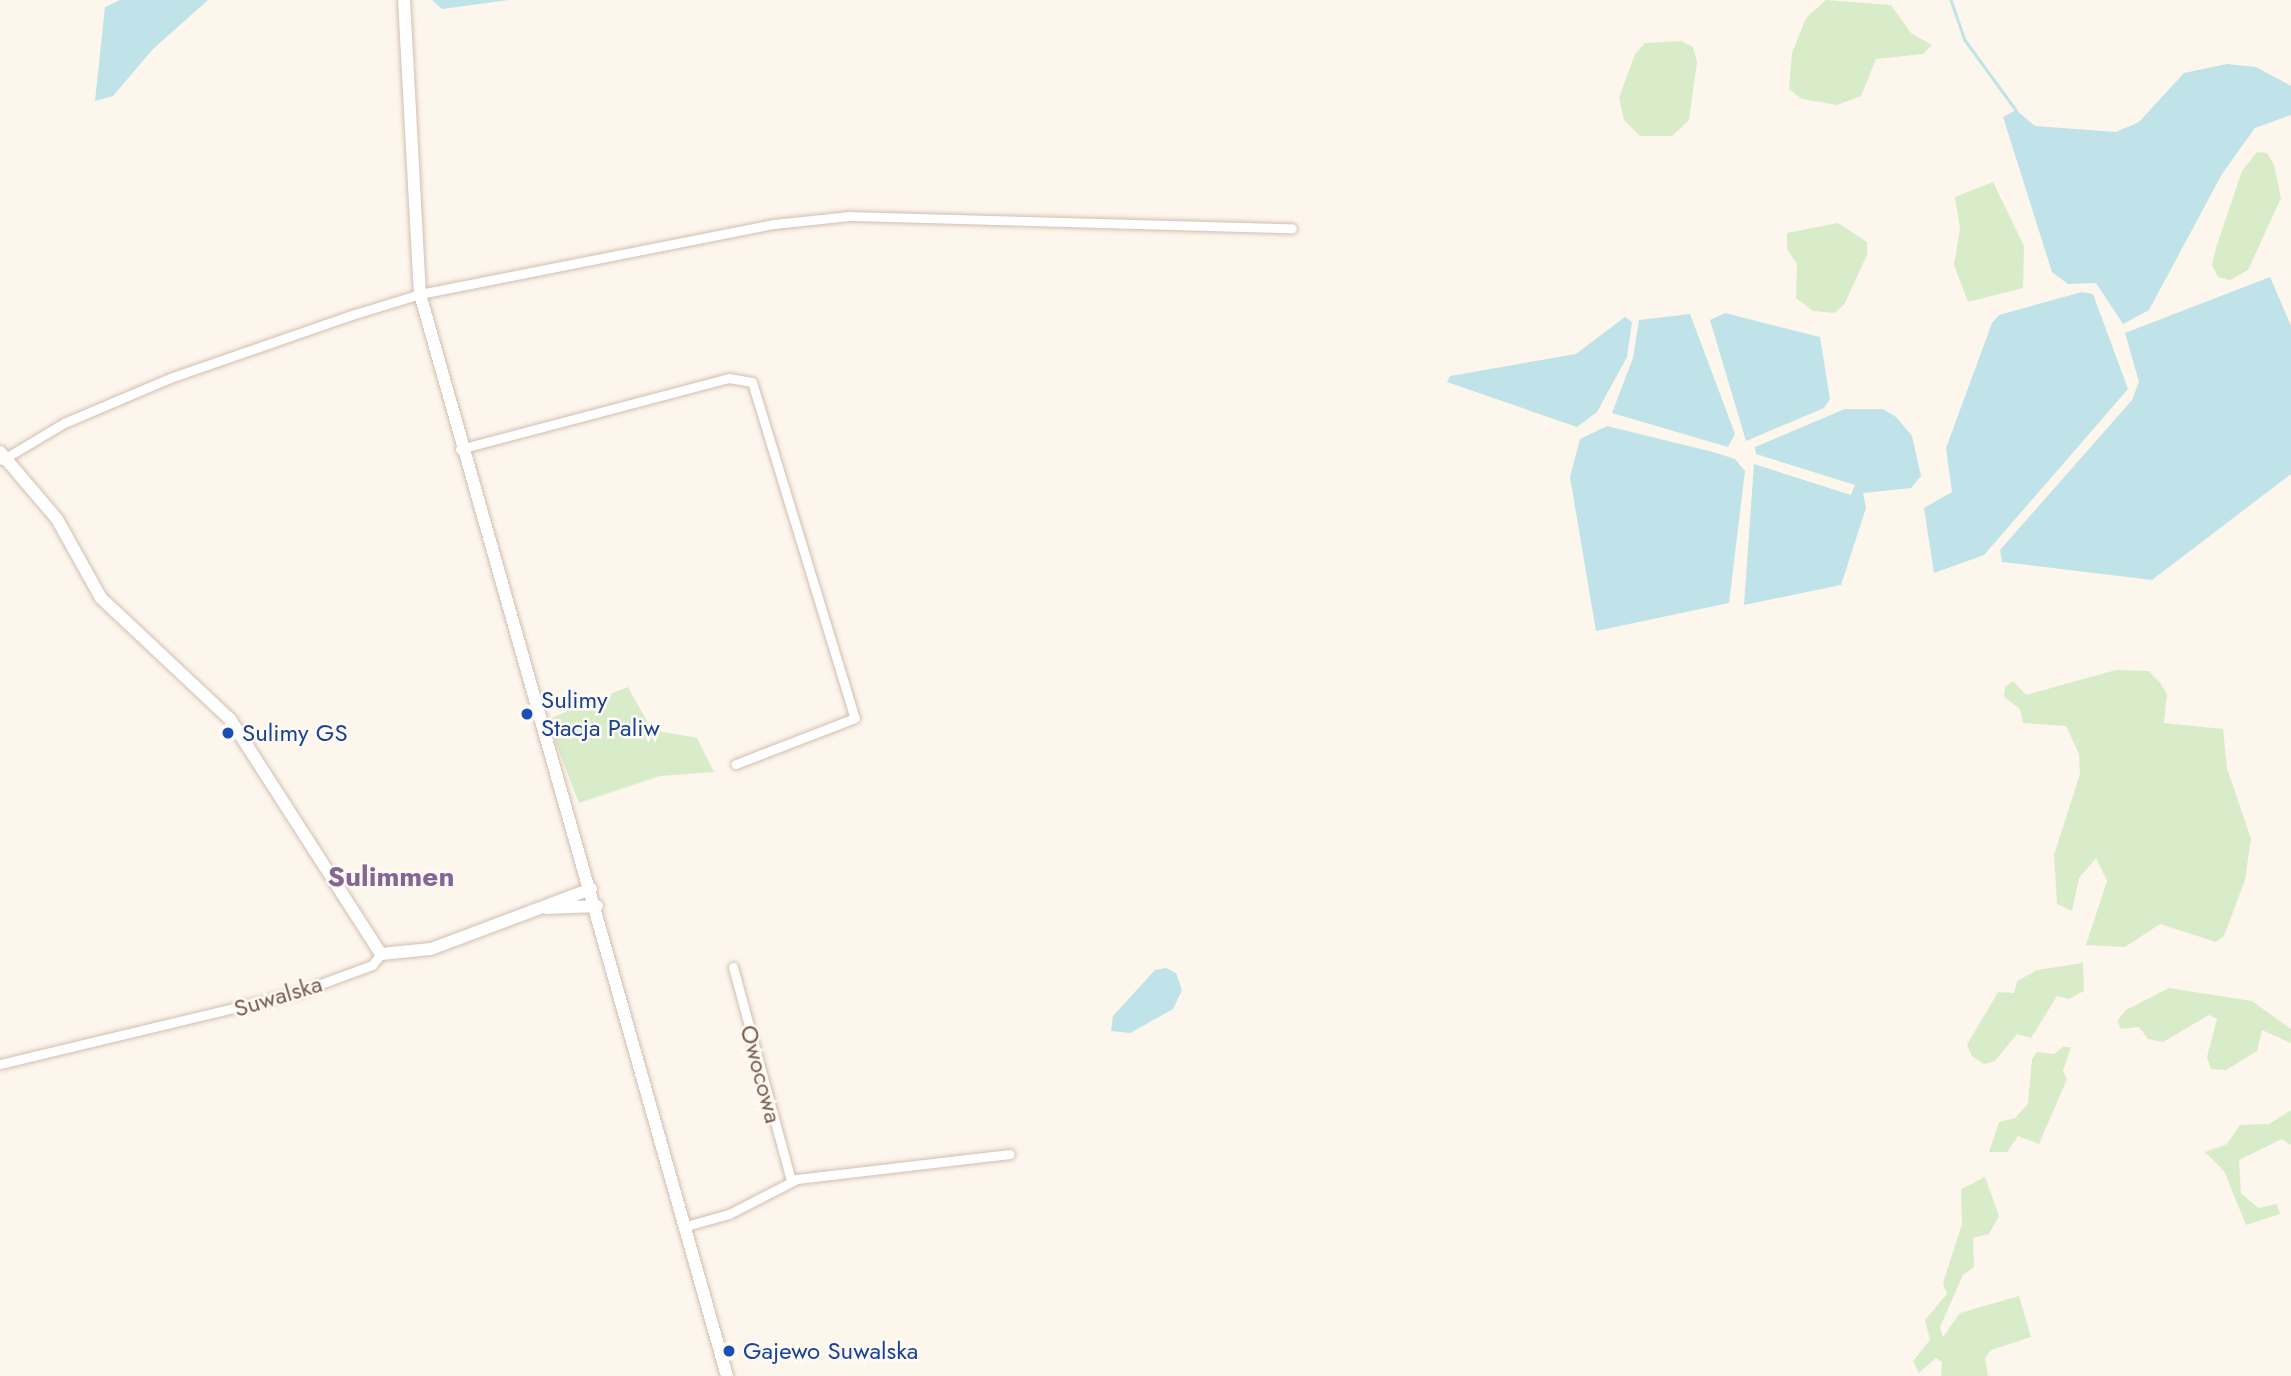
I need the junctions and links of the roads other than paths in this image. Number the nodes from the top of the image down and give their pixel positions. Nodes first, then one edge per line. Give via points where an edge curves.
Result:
1 (404, 0) edge
2 (1292, 228) dead end
3 (420, 294) junction
4 (460, 449) junction
5 (2, 457) edge
6 (736, 764) dead end
7 (591, 889) junction
8 (597, 906) junction
9 (547, 908) junction
10 (381, 954) junction
11 (733, 967) dead end
12 (0, 1064) edge
13 (1010, 1154) dead end
14 (791, 1181) junction
15 (686, 1226) junction
16 (727, 1376) edge

1 - 3 street
2 - 3 street via 850,216 774,224
3 - 4 street
3 - 5 street via 170,378 64,423
4 - 6 street via 729,378 752,382 855,718
4 - 7 street
5 - 10 street via 57,519 101,598 230,719
7 - 8 street
7 - 9 street
8 - 9 street
8 - 15 street
9 - 10 street via 415,953
10 - 12 street, Suwalska via 372,965 299,992
11 - 14 street, Owocowa
13 - 14 street
14 - 15 street via 729,1214
15 - 16 street

